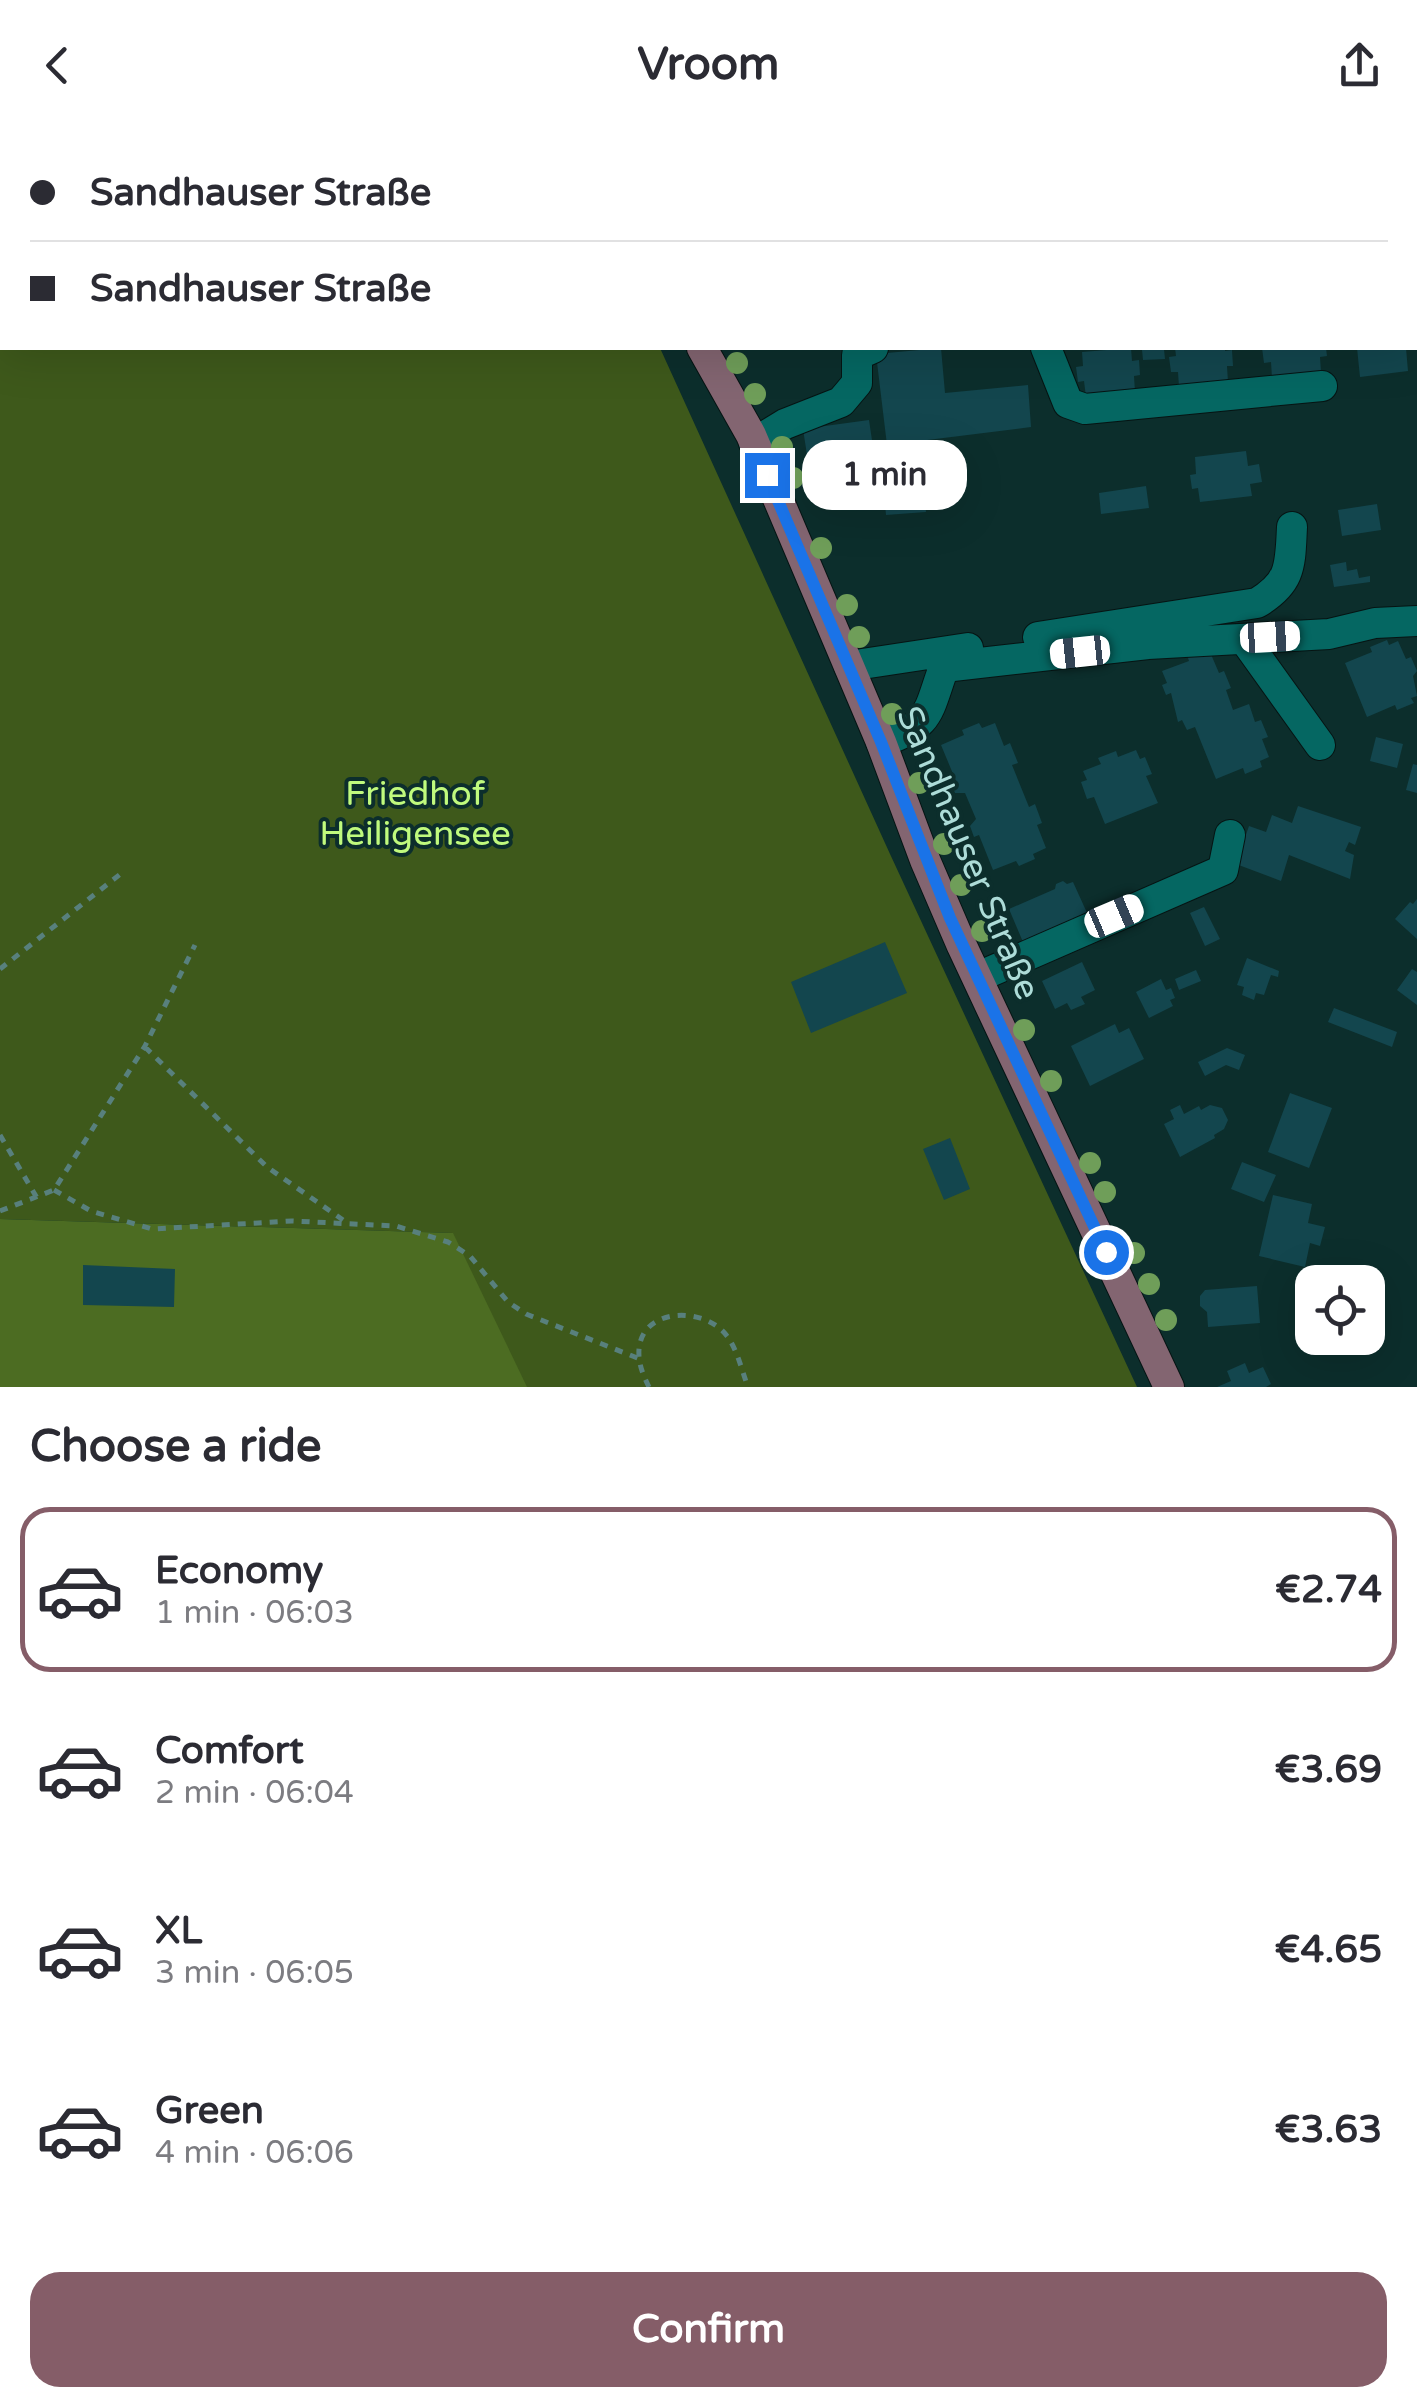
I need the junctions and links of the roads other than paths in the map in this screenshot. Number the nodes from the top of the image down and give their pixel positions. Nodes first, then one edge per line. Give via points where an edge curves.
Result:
1 (703, 350) edge
2 (868, 350) edge
3 (1047, 350) edge
4 (1322, 386) dead end
5 (754, 444) junction
6 (1292, 527) dead end
7 (1417, 620) edge
8 (1244, 639) junction
9 (849, 666) junction
10 (881, 742) junction
11 (1320, 745) dead end
12 (1230, 835) dead end
13 (978, 977) junction
14 (1169, 1387) edge

1 - 5 main road, Sandhauser Straße
2 - 5 lane via 857,355 857,383 841,402
3 - 4 lane via 1068,403 1085,410
5 - 9 main road, Sandhauser Straße
6 - 9 lane via 1290,566 1277,591 1256,603
7 - 8 lane
8 - 10 lane via 944,666 922,724
8 - 11 lane
9 - 10 main road, Sandhauser Straße
10 - 13 main road, Sandhauser Straße
12 - 13 lane via 1223,870
13 - 14 main road, Sandhauser Straße

